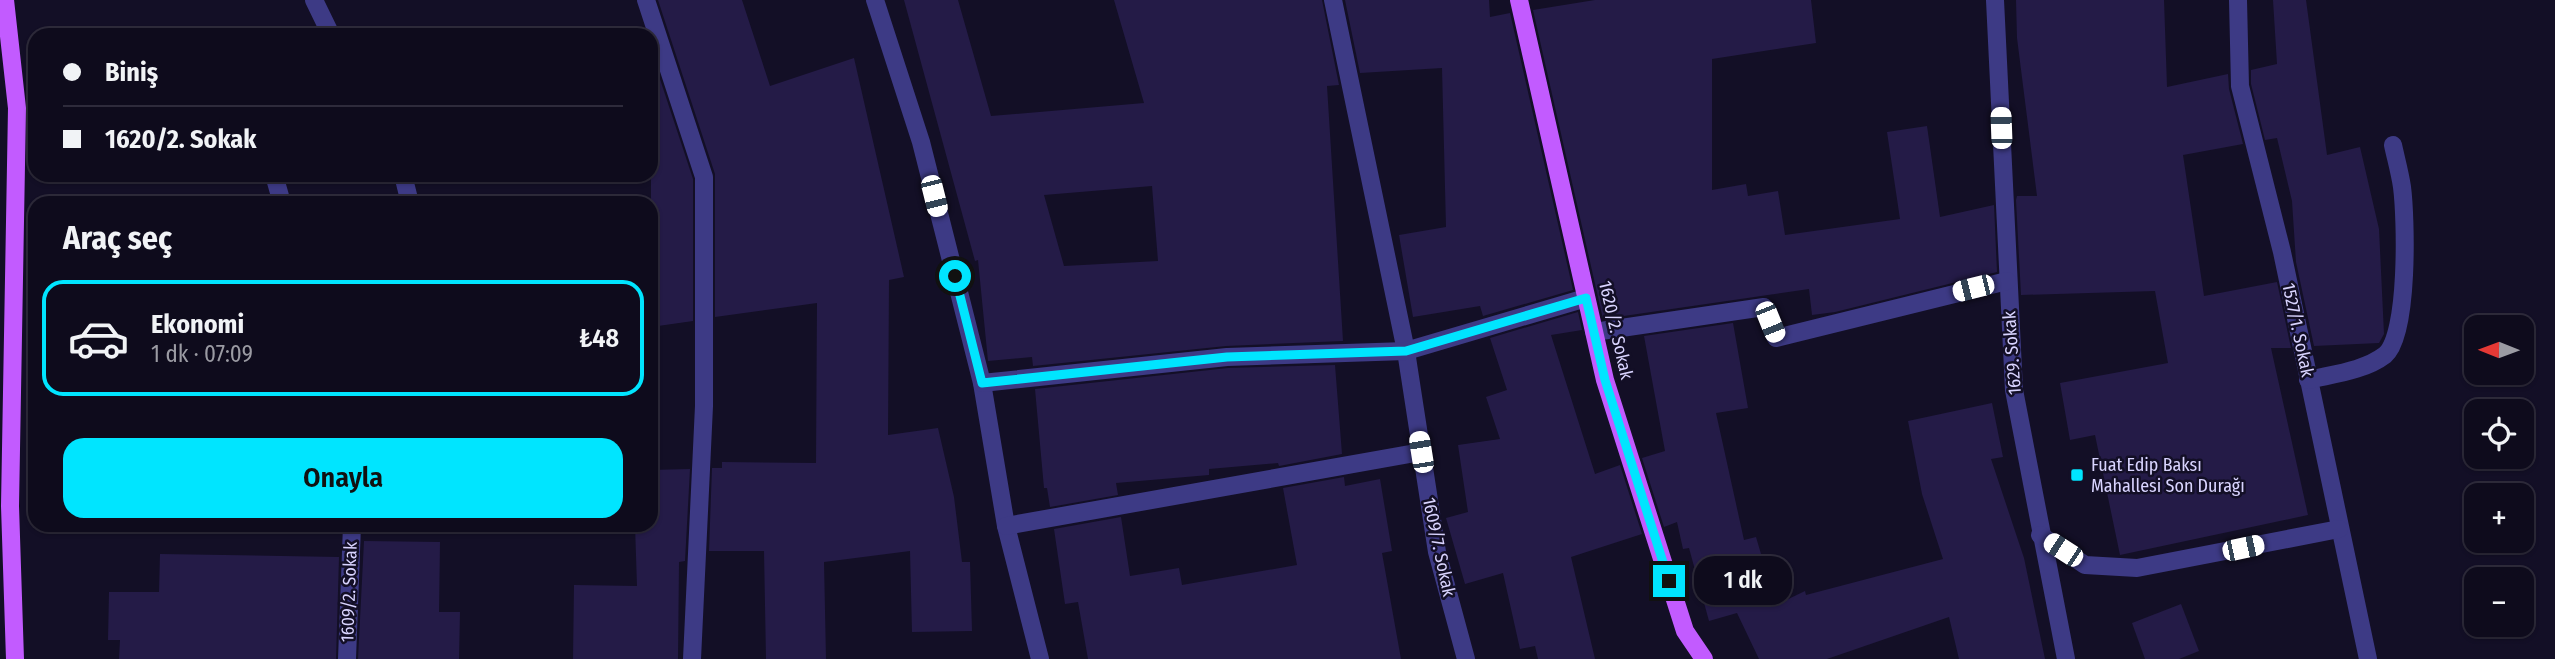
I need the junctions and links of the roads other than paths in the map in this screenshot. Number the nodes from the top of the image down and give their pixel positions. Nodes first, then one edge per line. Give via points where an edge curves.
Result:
1 (5, 0) edge
2 (314, 0) edge
3 (646, 0) edge
4 (875, 0) edge
5 (1333, 0) edge
6 (1520, 0) edge
7 (1995, 0) edge
8 (2238, 0) edge
9 (322, 28) edge
10 (655, 28) edge
11 (658, 37) edge
12 (2393, 145) dead end
13 (2007, 281) junction
14 (1586, 298) junction
15 (1594, 332) junction
16 (1406, 351) junction
17 (2308, 380) junction
18 (982, 383) junction
19 (1421, 452) junction
20 (1006, 526) junction
21 (2339, 528) junction
22 (352, 532) edge
23 (2040, 535) junction
24 (15, 659) edge
25 (347, 659) edge
26 (692, 659) edge
27 (1040, 659) edge
28 (1466, 659) edge
29 (1704, 659) edge
30 (2065, 659) edge
31 (2368, 659) edge

1 - 24 main road via 17,108 10,506
2 - 9 street
3 - 10 street
4 - 18 street via 920,142
5 - 16 street, 1609/7. Sokak
6 - 14 main road, 1620/2. Sokak
7 - 13 street, 1629. Sokak
8 - 17 street, 1527/1. Sokak via 2240,86 2282,252
11 - 26 street via 704,177 704,406
12 - 17 street via 2402,188 2404,281 2398,331 2386,354 2359,368
13 - 15 street via 1776,338 1764,307
13 - 23 street, 1629. Sokak via 2014,390
14 - 15 main road, 1620/2. Sokak
14 - 16 street
15 - 29 main road, 1620/2. Sokak via 1685,631
16 - 18 street via 1227,357
16 - 19 street, 1609/7. Sokak
17 - 21 street, 1527/1. Sokak
18 - 20 street
19 - 20 street
19 - 28 street, 1609/7. Sokak via 1437,552
20 - 27 street
21 - 23 street via 2137,568 2085,565
21 - 31 street, 1527/1. Sokak
22 - 25 street, 1609/2. Sokak
23 - 30 street, 1629. Sokak

